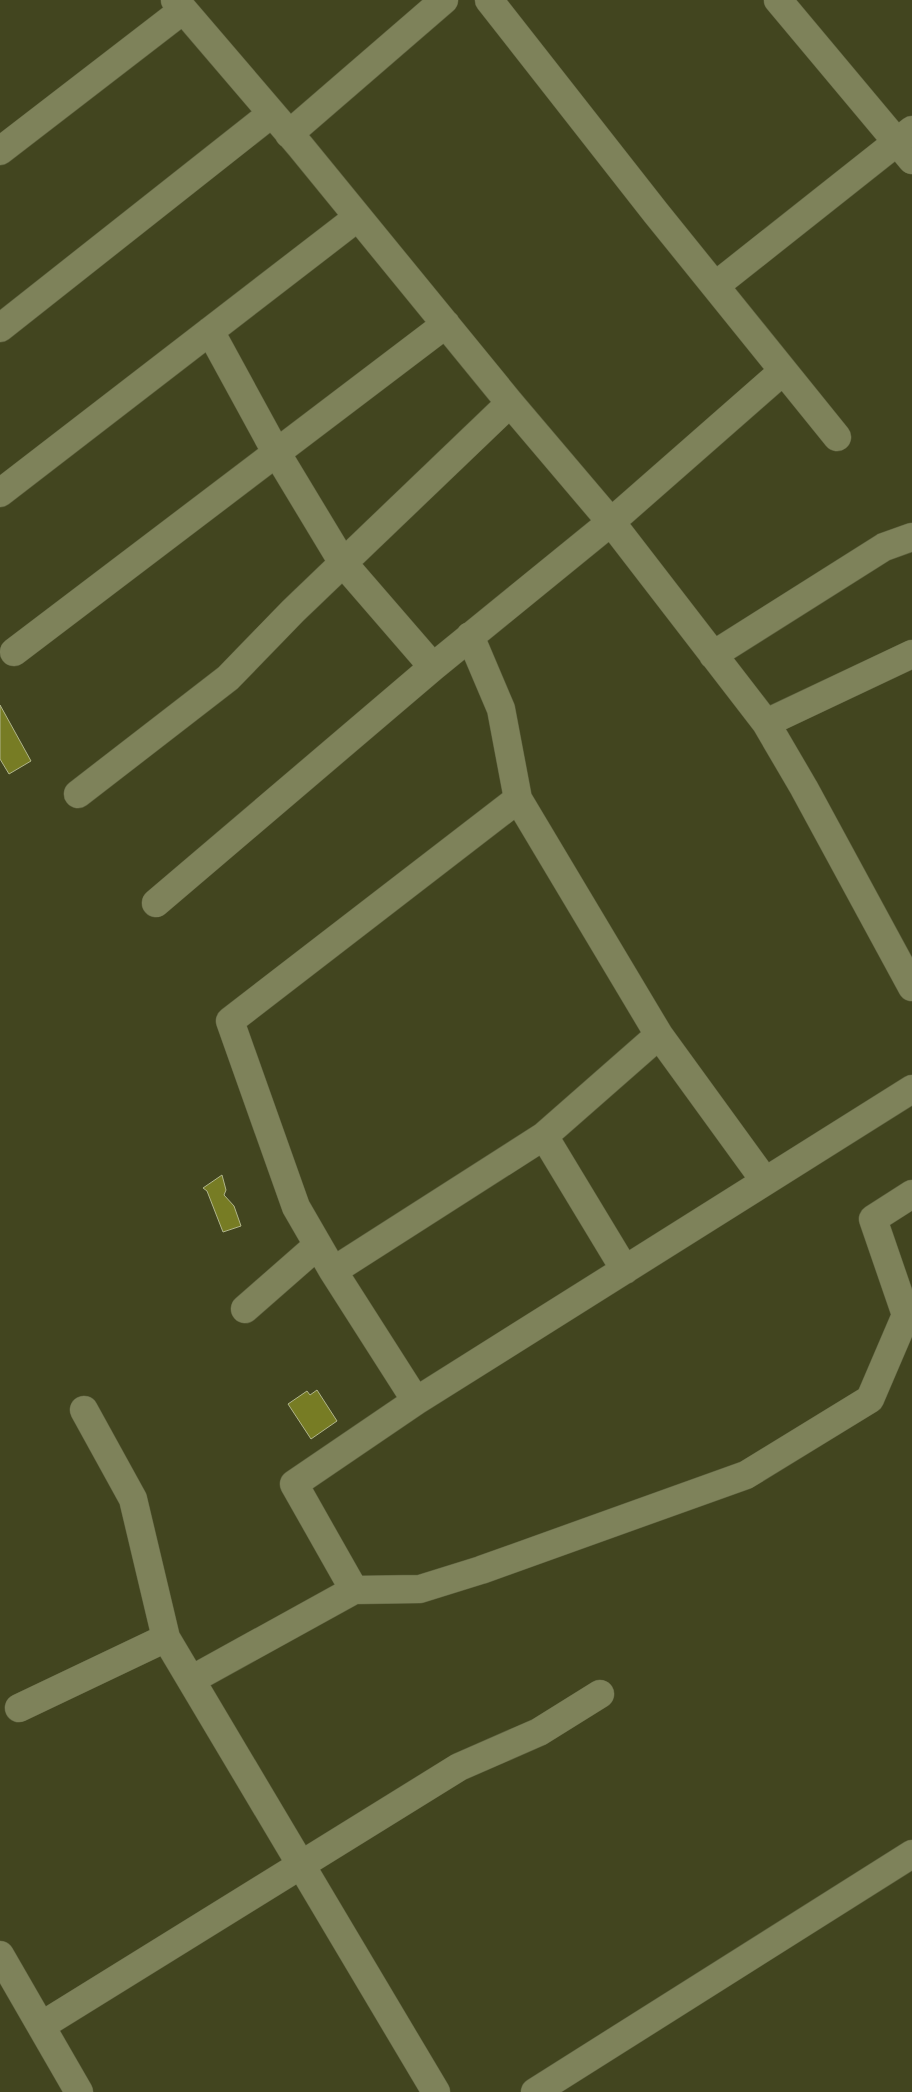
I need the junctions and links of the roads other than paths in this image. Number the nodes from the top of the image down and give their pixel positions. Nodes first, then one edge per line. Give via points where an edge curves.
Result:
1 (444, 0) edge
2 (489, 0) edge
3 (179, 5) edge
4 (792, 5) edge
5 (271, 114) junction
6 (289, 134) junction
7 (907, 144) edge
8 (0, 151) edge
9 (358, 217) junction
10 (715, 286) junction
11 (446, 324) junction
12 (0, 328) edge
13 (210, 331) junction
14 (783, 371) junction
15 (510, 403) junction
16 (837, 437) dead end
17 (276, 452) junction
18 (0, 493) edge
19 (611, 522) junction
20 (912, 537) edge
21 (343, 563) junction
22 (470, 636) junction
23 (14, 652) dead end
24 (912, 654) edge
25 (713, 655) junction
26 (433, 668) junction
27 (766, 723) junction
28 (78, 794) dead end
29 (518, 799) junction
30 (156, 903) dead end
31 (912, 987) edge
32 (659, 1035) junction
33 (912, 1089) edge
34 (544, 1136) junction
35 (765, 1182) junction
36 (912, 1194) edge
37 (318, 1244) junction
38 (625, 1270) junction
39 (333, 1271) junction
40 (245, 1308) dead end
41 (416, 1401) junction
42 (84, 1410) dead end
43 (354, 1590) junction
44 (166, 1638) junction
45 (191, 1680) junction
46 (600, 1694) dead end
47 (19, 1708) dead end
48 (912, 1854) edge
49 (301, 1865) junction
50 (0, 1955) edge
51 (41, 2026) junction
52 (79, 2092) edge
53 (436, 2092) edge
54 (534, 2092) edge

1 - 6 street
2 - 10 street
3 - 5 street
3 - 8 street
4 - 7 street
5 - 6 street
5 - 12 street
6 - 9 street
7 - 10 street
9 - 11 street
9 - 13 street
10 - 14 street
11 - 15 street
11 - 17 street
13 - 17 street
13 - 18 street
14 - 16 street
14 - 19 street
15 - 19 street
15 - 21 street
17 - 21 street
17 - 23 street
19 - 22 street
19 - 25 street
20 - 25 street via 884,547
21 - 26 street
21 - 28 street via 228,678
22 - 26 street
22 - 29 street via 501,709
24 - 27 street
25 - 27 street
26 - 30 street
27 - 31 street
29 - 32 street
29 - 37 street via 230,1021 296,1207
32 - 34 street
32 - 35 street
33 - 35 street
34 - 38 street
34 - 39 street
35 - 38 street
36 - 43 street via 873,1219 906,1315 870,1399 746,1475 481,1570 420,1588
37 - 39 street
37 - 40 street
38 - 41 street
39 - 41 street
41 - 43 street via 294,1484
42 - 44 street via 133,1499
43 - 45 street
44 - 45 street
44 - 47 street
45 - 49 street
46 - 49 street via 539,1732 459,1767
48 - 54 street
49 - 51 street
49 - 53 street
50 - 51 street
51 - 52 street

